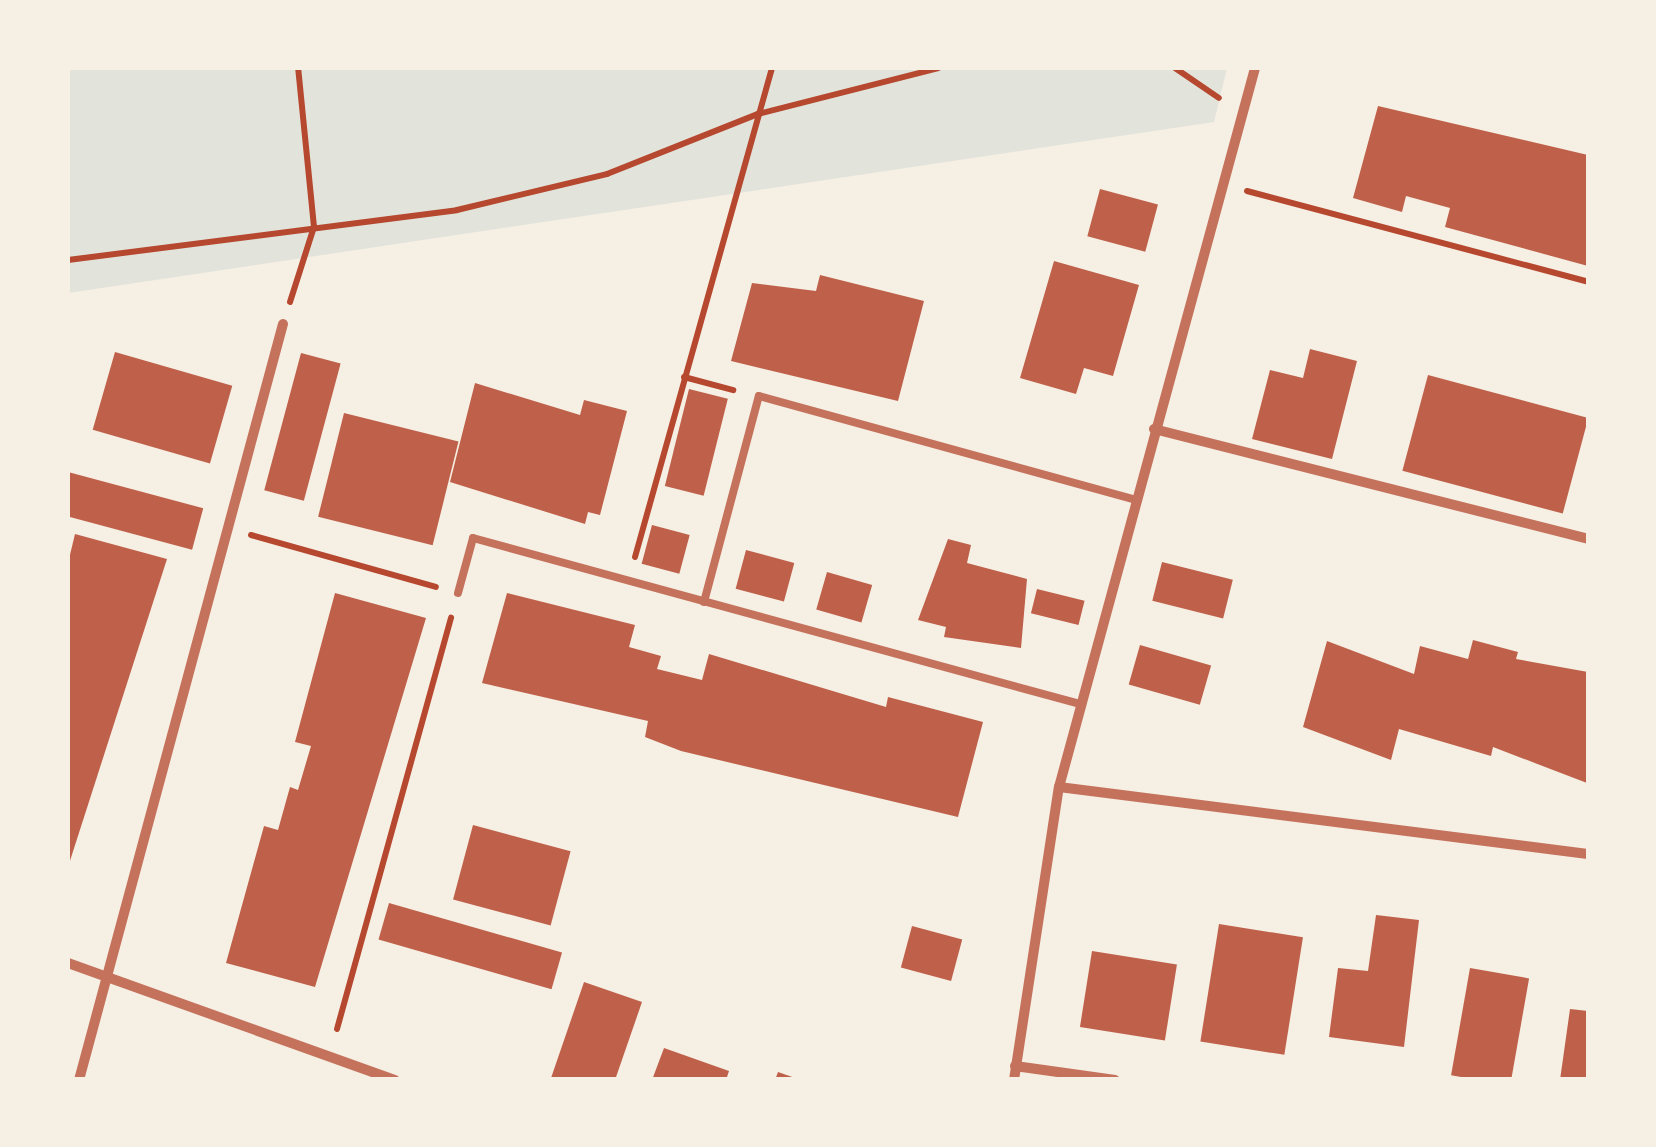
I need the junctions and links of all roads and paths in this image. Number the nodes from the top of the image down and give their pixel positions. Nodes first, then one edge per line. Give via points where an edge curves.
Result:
1 (298, 68) edge
2 (772, 68) edge
3 (938, 68) edge
4 (1175, 68) edge
5 (1255, 68) edge
6 (1244, 107) junction
7 (758, 114) junction
8 (1221, 184) junction
9 (314, 227) junction
10 (68, 260) edge
11 (1588, 282) edge
12 (283, 324) joint
13 (684, 377) junction
14 (759, 396) junction
15 (1154, 428) junction
16 (1134, 499) junction
17 (226, 527) junction
18 (1588, 539) edge
19 (628, 580) junction
20 (458, 593) junction
21 (704, 602) junction
22 (1080, 704) junction
23 (1058, 788) junction
24 (1588, 854) edge
25 (68, 964) edge
26 (107, 978) junction
27 (329, 1056) junction
28 (1015, 1066) junction
29 (78, 1080) edge
30 (395, 1080) edge
31 (1014, 1080) edge
32 (1115, 1080) edge

1 - 9 path
2 - 7 path
3 - 7 path
4 - 6 path
5 - 6 street
6 - 8 street
7 - 9 path via 607,174 457,210
7 - 13 path
8 - 11 path
8 - 15 street
9 - 10 path
9 - 12 path
12 - 17 street
13 - 14 path
13 - 19 path
14 - 16 lane
14 - 21 lane
15 - 16 street
15 - 18 street
16 - 22 street
17 - 20 path
17 - 26 street
19 - 20 lane via 473,538
19 - 21 lane
20 - 27 path
21 - 22 lane
22 - 23 street
23 - 24 street
23 - 28 street
25 - 26 street
26 - 27 street
26 - 29 street
27 - 30 street
28 - 31 street
28 - 32 street

